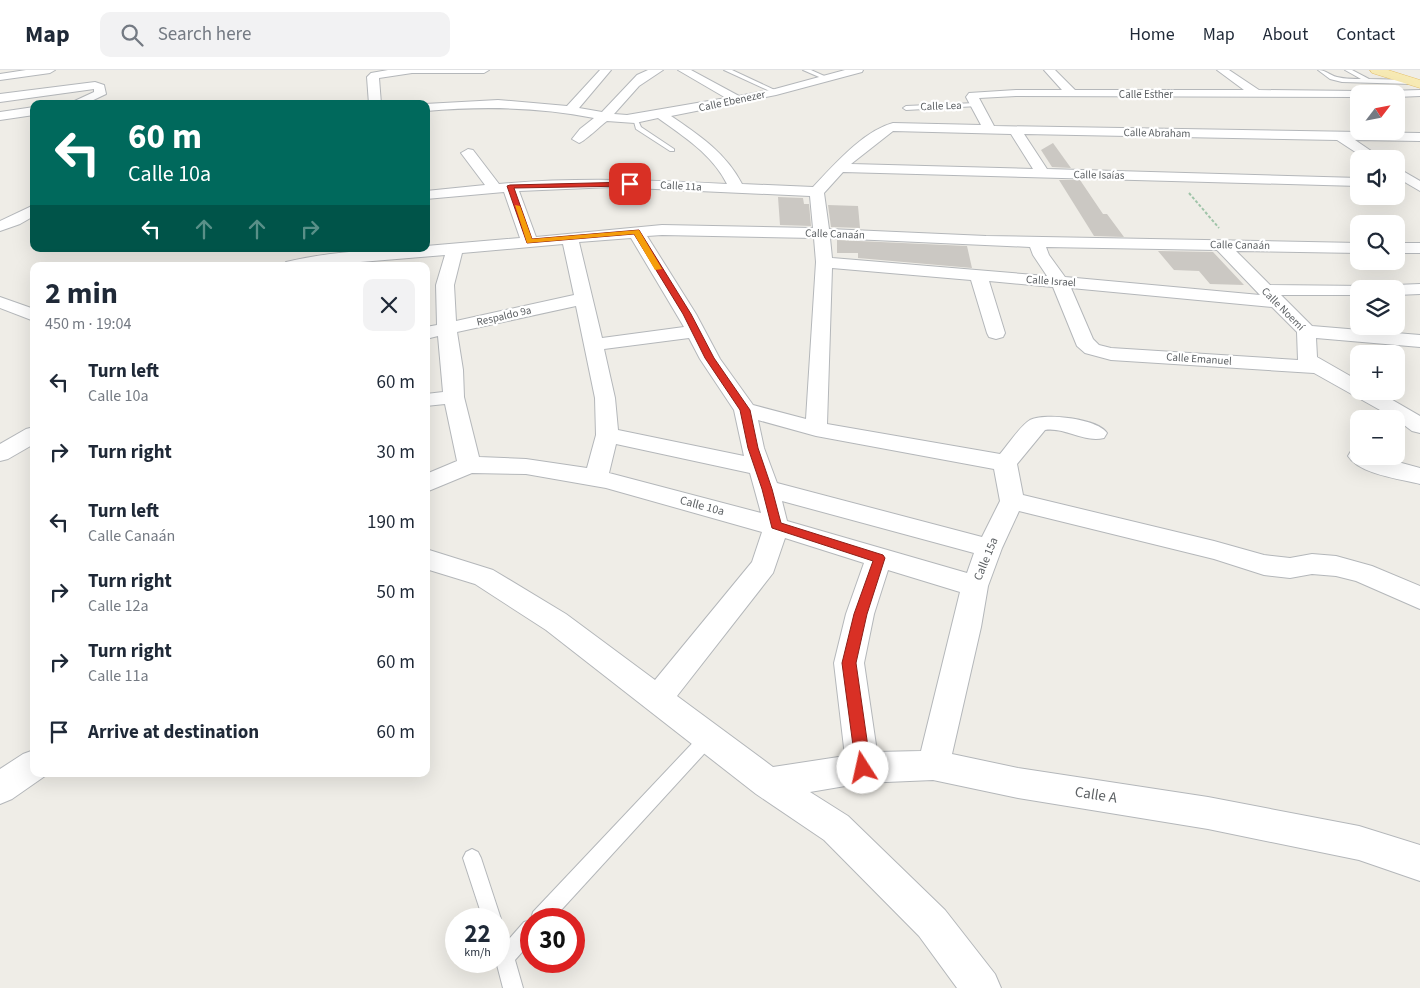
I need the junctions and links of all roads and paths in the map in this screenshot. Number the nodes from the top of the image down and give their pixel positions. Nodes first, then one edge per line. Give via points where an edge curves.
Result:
1 (50, 70) edge
2 (606, 70) edge
3 (658, 70) edge
4 (682, 70) edge
5 (727, 70) edge
6 (806, 70) edge
7 (858, 70) edge
8 (1049, 70) edge
9 (1222, 70) edge
10 (1321, 70) edge
11 (1348, 70) edge
12 (486, 73) edge
13 (1378, 76) edge
14 (0, 77) edge
15 (828, 79) junction
16 (1416, 83) edge
17 (776, 92) junction
18 (1405, 93) edge
19 (1420, 93) edge
20 (1074, 94) junction
21 (1257, 94) junction
22 (1350, 94) edge
23 (0, 98) edge
24 (84, 100) edge
25 (375, 100) edge
26 (738, 100) junction
27 (976, 105) junction
28 (430, 106) edge
29 (906, 108) dead end
30 (570, 110) junction
31 (30, 112) edge
32 (662, 115) junction
33 (0, 116) edge
34 (604, 116) junction
35 (635, 119) junction
36 (990, 130) junction
37 (1015, 130) junction
38 (1341, 137) junction
39 (1420, 137) edge
40 (579, 140) dead end
41 (672, 150) dead end
42 (1362, 150) edge
43 (468, 153) dead end
44 (839, 168) junction
45 (1043, 174) junction
46 (1405, 176) edge
47 (1176, 177) junction
48 (1350, 182) edge
49 (1405, 183) edge
50 (1418, 184) edge
51 (503, 187) junction
52 (737, 189) junction
53 (817, 192) junction
54 (430, 195) edge
55 (30, 212) edge
56 (0, 226) edge
57 (636, 232) junction
58 (821, 233) junction
59 (570, 237) junction
60 (529, 241) junction
61 (1036, 241) junction
62 (1228, 245) junction
63 (1350, 248) edge
64 (1405, 248) edge
65 (1420, 248) edge
66 (454, 249) junction
67 (430, 250) edge
68 (374, 252) edge
69 (314, 255) edge
70 (300, 262) edge
71 (824, 262) junction
72 (979, 276) junction
73 (1060, 282) junction
74 (436, 287) edge
75 (1405, 290) edge
76 (1420, 290) edge
77 (1350, 291) edge
78 (1270, 296) junction
79 (582, 299) junction
80 (0, 302) edge
81 (30, 314) edge
82 (447, 329) junction
83 (696, 331) junction
84 (1306, 331) junction
85 (430, 332) edge
86 (996, 333) dead end
87 (1420, 341) edge
88 (593, 345) junction
89 (1318, 367) junction
90 (1350, 385) edge
91 (454, 397) junction
92 (430, 400) edge
93 (1374, 400) edge
94 (745, 410) junction
95 (1408, 423) edge
96 (816, 429) junction
97 (1096, 433) dead end
98 (607, 434) junction
99 (30, 436) edge
100 (0, 454) edge
101 (1005, 463) junction
102 (469, 465) junction
103 (1376, 465) edge
104 (1420, 476) edge
105 (596, 478) junction
106 (763, 478) junction
107 (430, 482) edge
108 (1012, 501) junction
109 (776, 526) junction
110 (989, 548) junction
111 (879, 558) junction
112 (430, 560) edge
113 (975, 586) junction
114 (1420, 598) edge
115 (657, 699) junction
116 (708, 738) junction
117 (933, 765) junction
118 (30, 768) edge
119 (863, 768) junction
120 (768, 783) junction
121 (0, 788) edge
122 (472, 858) dead end
123 (1420, 863) edge
124 (488, 908) edge
125 (550, 908) edge
126 (520, 941) edge
127 (510, 952) edge
128 (509, 973) edge
129 (513, 988) edge
130 (981, 988) edge

1 - 14 street
2 - 30 street
3 - 34 street via 634,83
4 - 26 street
5 - 17 lane
6 - 15 lane
7 - 15 street, Calle Ebenezer
8 - 20 street
9 - 21 street
10 - 13 lane via 1342,80
11 - 13 lane via 1363,78
12 - 25 street via 412,70 375,75
13 - 16 main road
15 - 17 street, Calle Ebenezer
17 - 26 street, Calle Ebenezer
18 - 19 street
20 - 21 street, Calle Esther
20 - 27 street, Calle Esther via 980,94 972,97
21 - 22 street, Calle Esther
23 - 24 street via 95,85 100,87 100,94
26 - 32 street, Calle Ebenezer
27 - 29 lane, Calle Lea
27 - 36 street
28 - 30 street, Calle Ebenezer via 483,99
30 - 34 street, Calle Ebenezer
31 - 33 street
32 - 35 street, Calle Ebenezer
32 - 52 street via 713,152 730,172
34 - 35 street, Calle Ebenezer via 617,120
34 - 40 street via 585,130
35 - 41 lane via 638,128
36 - 37 street, Calle Abraham
36 - 44 street, Calle Abraham via 893,127 882,131
37 - 38 street, Calle Abraham
37 - 45 street
38 - 39 street, Calle Abraham
38 - 42 street
43 - 51 street
44 - 45 street, Calle Isaías
44 - 53 street
45 - 47 street, Calle Isaías
46 - 50 street
47 - 48 street, Calle Isaías
47 - 62 path
49 - 50 street
51 - 52 street, Calle 11a via 612,183
51 - 54 street, Calle 11a
51 - 60 street
52 - 53 street, Calle 11a
53 - 58 street
55 - 56 street
57 - 58 street, Calle Canaán
57 - 59 street, Calle Canaán
57 - 83 street
58 - 61 street, Calle Canaán
58 - 71 street
59 - 60 street, Calle Canaán
59 - 79 street
60 - 66 street, Calle Canaán
61 - 62 street, Calle Canaán
61 - 73 street via 1041,255
62 - 63 street, Calle Canaán
62 - 78 street, Calle Noemí
64 - 65 street
66 - 67 street, Calle Canaán
66 - 74 street
68 - 69 street, Calle Canaán
69 - 70 street, Calle Canaán
71 - 72 street, Calle Israel
71 - 96 street
72 - 73 street, Calle Israel
72 - 86 street
73 - 78 street, Calle Israel
73 - 89 street, Calle Emanuel via 1084,342 1092,348 1111,354
74 - 82 street
75 - 76 street
77 - 78 street, Calle Israel
78 - 84 street, Calle Noemí
79 - 82 street, Respaldo 9a
79 - 88 street
80 - 81 street
82 - 85 street, Respaldo 9a
82 - 91 street
83 - 88 street
83 - 94 street
84 - 87 street
84 - 89 street, Calle Noemí via 1307,359
88 - 98 street via 605,398
89 - 90 street
91 - 92 street
91 - 102 street
93 - 95 street
94 - 96 street
94 - 106 street
96 - 101 street
97 - 101 street via 1045,421 1037,425
98 - 105 street
98 - 106 street
99 - 100 street
101 - 108 street
102 - 105 street, Calle 10a via 524,467
102 - 107 street, Calle 10a
103 - 104 street
105 - 109 street, Calle 10a
106 - 109 street
106 - 110 street
108 - 110 street, Calle 15a
108 - 114 street via 1264,565 1290,568 1312,564 1336,566 1364,573
109 - 111 street, Calle 10a
109 - 115 street via 764,566
110 - 113 street, Calle 15a
111 - 113 street, Calle 10a
111 - 119 street via 860,614 849,663
112 - 115 street via 484,577 556,622
113 - 117 street, Calle 15a
115 - 116 street
116 - 120 street
116 - 125 lane
117 - 119 street, Calle A
117 - 123 street, Calle A via 1360,843
118 - 121 street
119 - 120 street, Calle A
120 - 130 street via 836,828 932,923
122 - 124 lane
126 - 127 lane
128 - 129 lane

